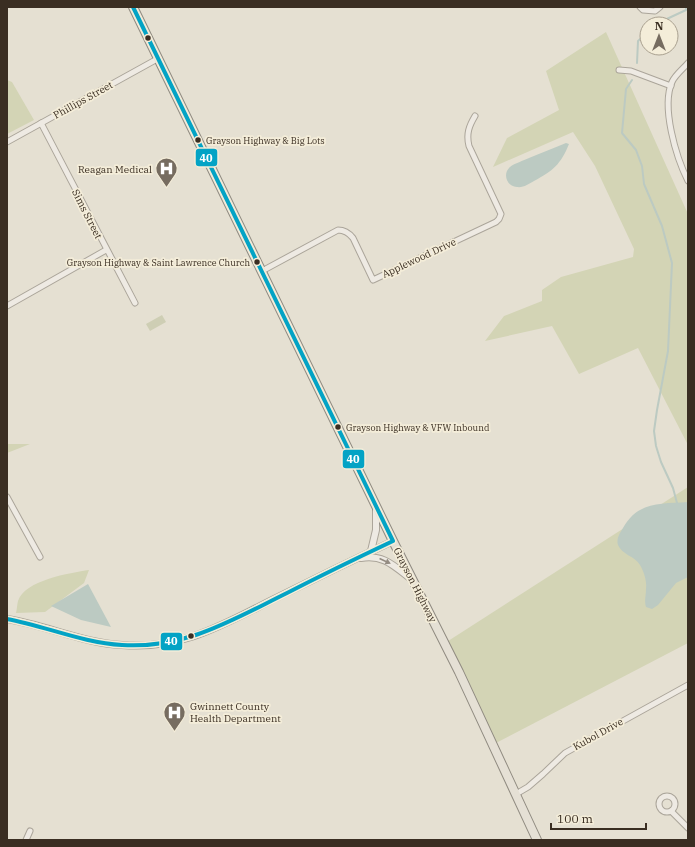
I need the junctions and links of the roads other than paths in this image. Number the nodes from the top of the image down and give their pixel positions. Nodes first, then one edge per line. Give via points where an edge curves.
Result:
1 (133, 7) edge
2 (640, 7) edge
3 (660, 7) edge
4 (159, 58) junction
5 (688, 63) edge
6 (619, 70) dead end
7 (670, 86) junction
8 (475, 116) dead end
9 (41, 123) junction
10 (7, 142) edge
11 (688, 181) edge
12 (106, 250) junction
13 (262, 271) junction
14 (135, 303) dead end
15 (7, 306) edge
16 (7, 497) edge
17 (376, 506) junction
18 (393, 541) junction
19 (371, 551) junction
20 (40, 557) dead end
21 (354, 560) junction
22 (412, 579) junction
23 (7, 619) edge
24 (688, 685) edge
25 (516, 794) junction
26 (671, 811) dead end
27 (688, 828) edge
28 (30, 831) dead end
29 (26, 840) edge
30 (537, 840) edge

1 - 4 main road, Grayson Highway
2 - 3 street via 643,10 654,11
4 - 9 street, Phillips Street
4 - 13 main road, Grayson Highway
5 - 7 street
6 - 7 street via 631,71
7 - 11 street via 669,124
8 - 13 street, Applewood Drive via 469,126 467,138 501,214 496,222 373,280 353,238 342,230
9 - 10 street, Phillips Street
9 - 12 street, Sims Street
12 - 14 street, Sims Street
12 - 15 street
13 - 17 main road, Grayson Highway
16 - 20 street
17 - 18 main road, Grayson Highway
17 - 19 street via 376,530
18 - 19 street
18 - 22 main road, Grayson Highway
19 - 21 street
21 -> 22 street via 372,556 394,565
21 - 23 street via 213,629 173,642 150,645 113,644
22 - 25 main road, Grayson Highway
24 - 25 street, Kubol Drive via 565,753 528,787
25 - 30 main road, Grayson Highway
26 - 27 street
28 - 29 street

